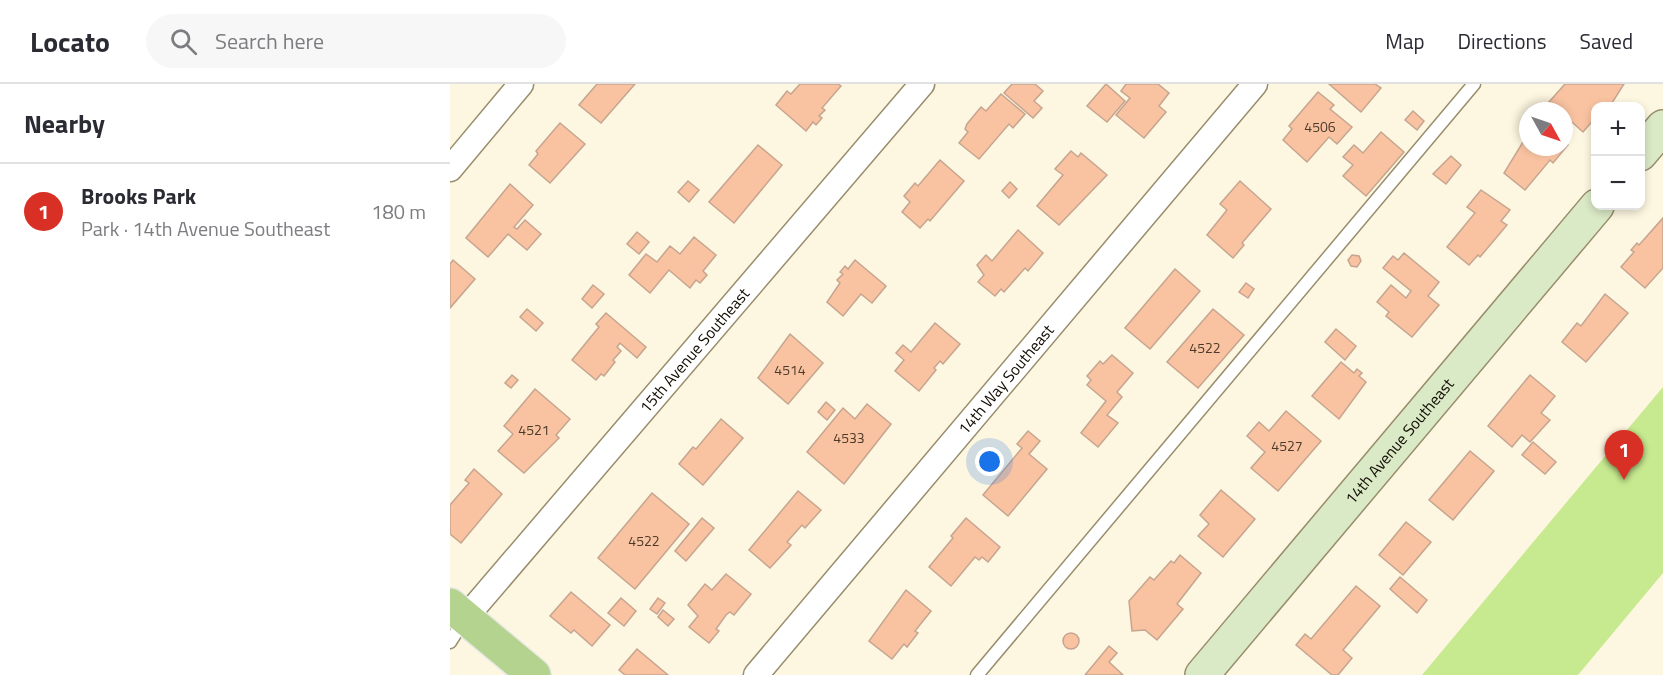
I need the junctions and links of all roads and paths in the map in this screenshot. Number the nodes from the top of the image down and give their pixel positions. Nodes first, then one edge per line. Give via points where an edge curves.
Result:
1 (521, 84) edge
2 (922, 84) edge
3 (1256, 84) edge
4 (1474, 84) edge
5 (1663, 127) edge
6 (1645, 149) edge
7 (450, 169) edge
8 (1594, 210) edge
9 (455, 621) edge
10 (534, 675) edge
11 (756, 675) edge
12 (977, 675) edge
13 (1202, 675) edge

1 - 7 street
2 - 9 street, 15th Avenue Southeast
3 - 11 street, 14th Way Southeast
4 - 12 lane
5 - 6 street
8 - 13 street, 14th Avenue Southeast
9 - 10 main road

